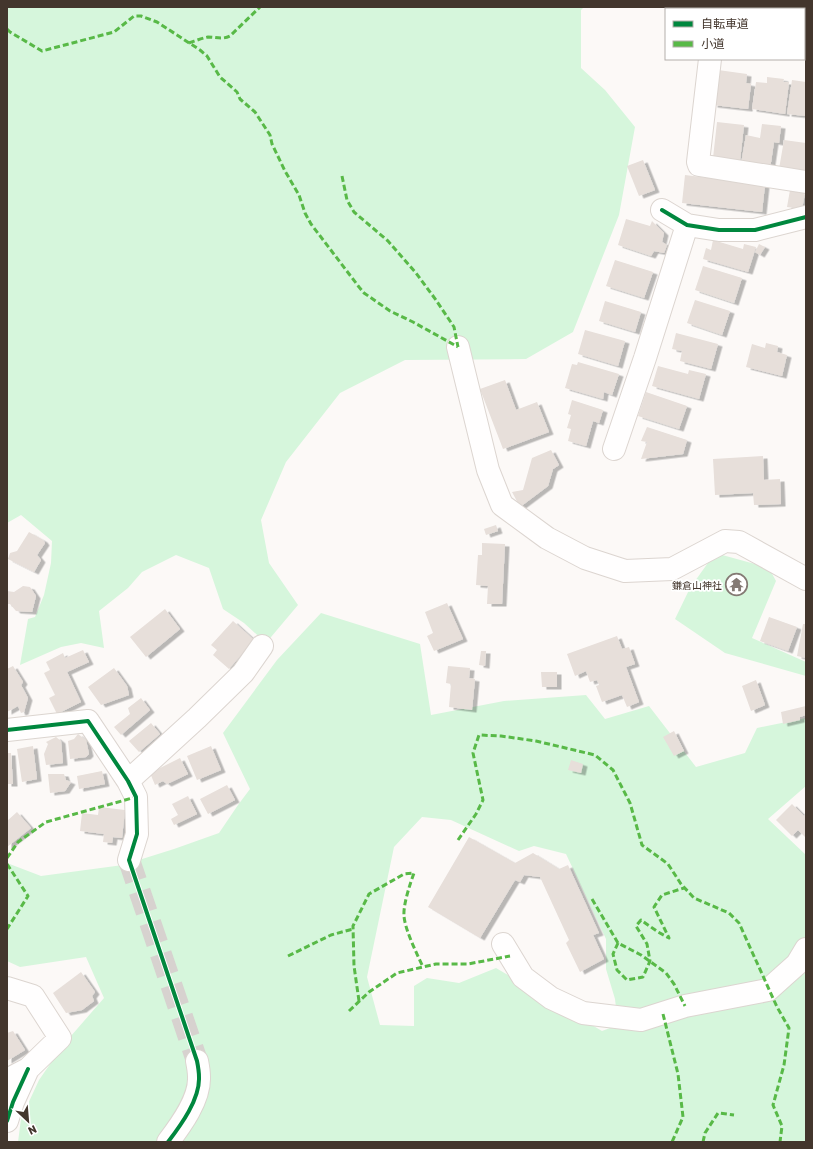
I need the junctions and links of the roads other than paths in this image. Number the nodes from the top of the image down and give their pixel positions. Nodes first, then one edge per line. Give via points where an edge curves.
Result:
1 (710, 60) edge
2 (806, 182) edge
3 (662, 210) dead end
4 (806, 217) edge
5 (687, 225) junction
6 (458, 347) dead end
7 (614, 449) dead end
8 (806, 579) edge
9 (262, 646) dead end
10 (7, 730) edge
11 (128, 781) junction
12 (129, 860) tunnel mouth
13 (503, 944) dead end
14 (806, 949) edge
15 (7, 988) edge
16 (197, 1061) tunnel mouth
17 (28, 1069) junction
18 (7, 1080) edge
19 (7, 1121) edge
20 (168, 1142) edge

1 - 2 street via 699,165
3 - 5 street
4 - 5 street via 755,230 719,230
5 - 7 street
6 - 8 street via 488,470 502,505 547,538 586,558 626,571 672,569 725,541 739,542
9 - 11 street via 243,673
10 - 11 street via 88,721
11 - 12 street via 136,796 137,834
13 - 14 street via 523,977 551,998 583,1013 641,1020 685,1006 768,990 797,964
15 - 17 street via 34,996 60,1038
16 - 20 street via 199,1078 194,1098 186,1118
17 - 18 street
17 - 19 street

